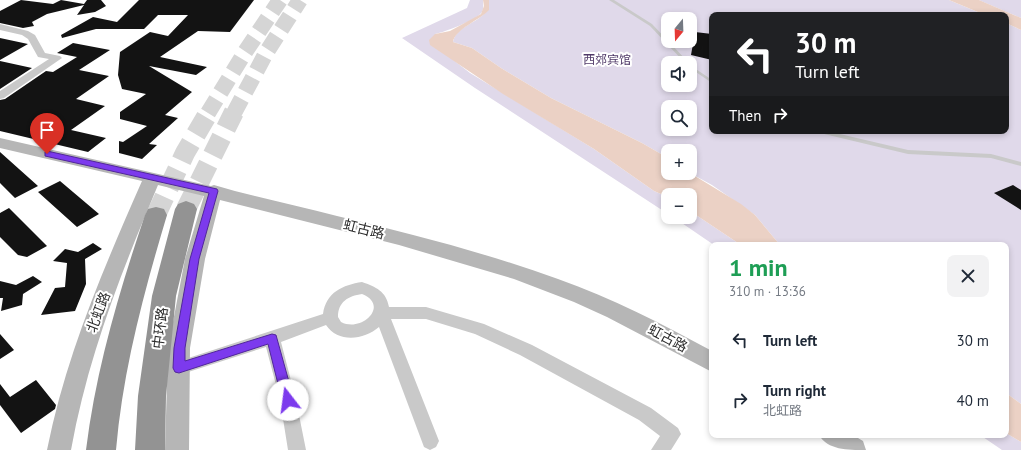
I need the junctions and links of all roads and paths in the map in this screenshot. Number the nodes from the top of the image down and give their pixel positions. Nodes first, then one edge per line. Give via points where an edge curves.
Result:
1 (611, 0) edge
2 (0, 27) edge
3 (680, 56) edge
4 (697, 71) edge
5 (709, 80) edge
6 (0, 96) edge
7 (833, 134) edge
8 (0, 143) edge
9 (1021, 164) edge
10 (152, 178) junction
11 (214, 191) junction
12 (186, 209) tunnel mouth
13 (156, 215) tunnel mouth
14 (381, 313) junction
15 (329, 318) junction
16 (272, 338) junction
17 (709, 360) edge
18 (179, 368) junction
19 (836, 438) edge
20 (430, 441) dead end
21 (101, 444) edge
22 (59, 450) edge
23 (150, 450) edge
24 (177, 450) edge
25 (297, 450) edge
26 (660, 450) edge
27 (854, 450) edge

1 - 3 lane via 651,25
2 - 6 street via 25,32 32,37 41,55 57,58
4 - 5 lane
7 - 9 lane via 908,152 991,156
8 - 10 street, 虹古路
10 - 11 street, 虹古路
10 - 22 street, 北虹路 via 82,356
11 - 17 street, 虹古路 via 442,248 517,271 596,302 643,324
11 - 18 street via 195,259 179,348
12 - 23 highway, 中环路 via 164,296 152,396
13 - 21 highway via 127,307 105,410
14 - 15 street via 370,326 354,332 338,329
14 - 15 street via 381,299 370,290 362,288 345,292 338,297 332,303
14 - 20 street
14 - 26 street via 426,313 479,329 526,350 645,414 672,434
15 - 16 street
16 - 18 street
16 - 25 street via 288,400
18 - 24 street
19 - 27 street

